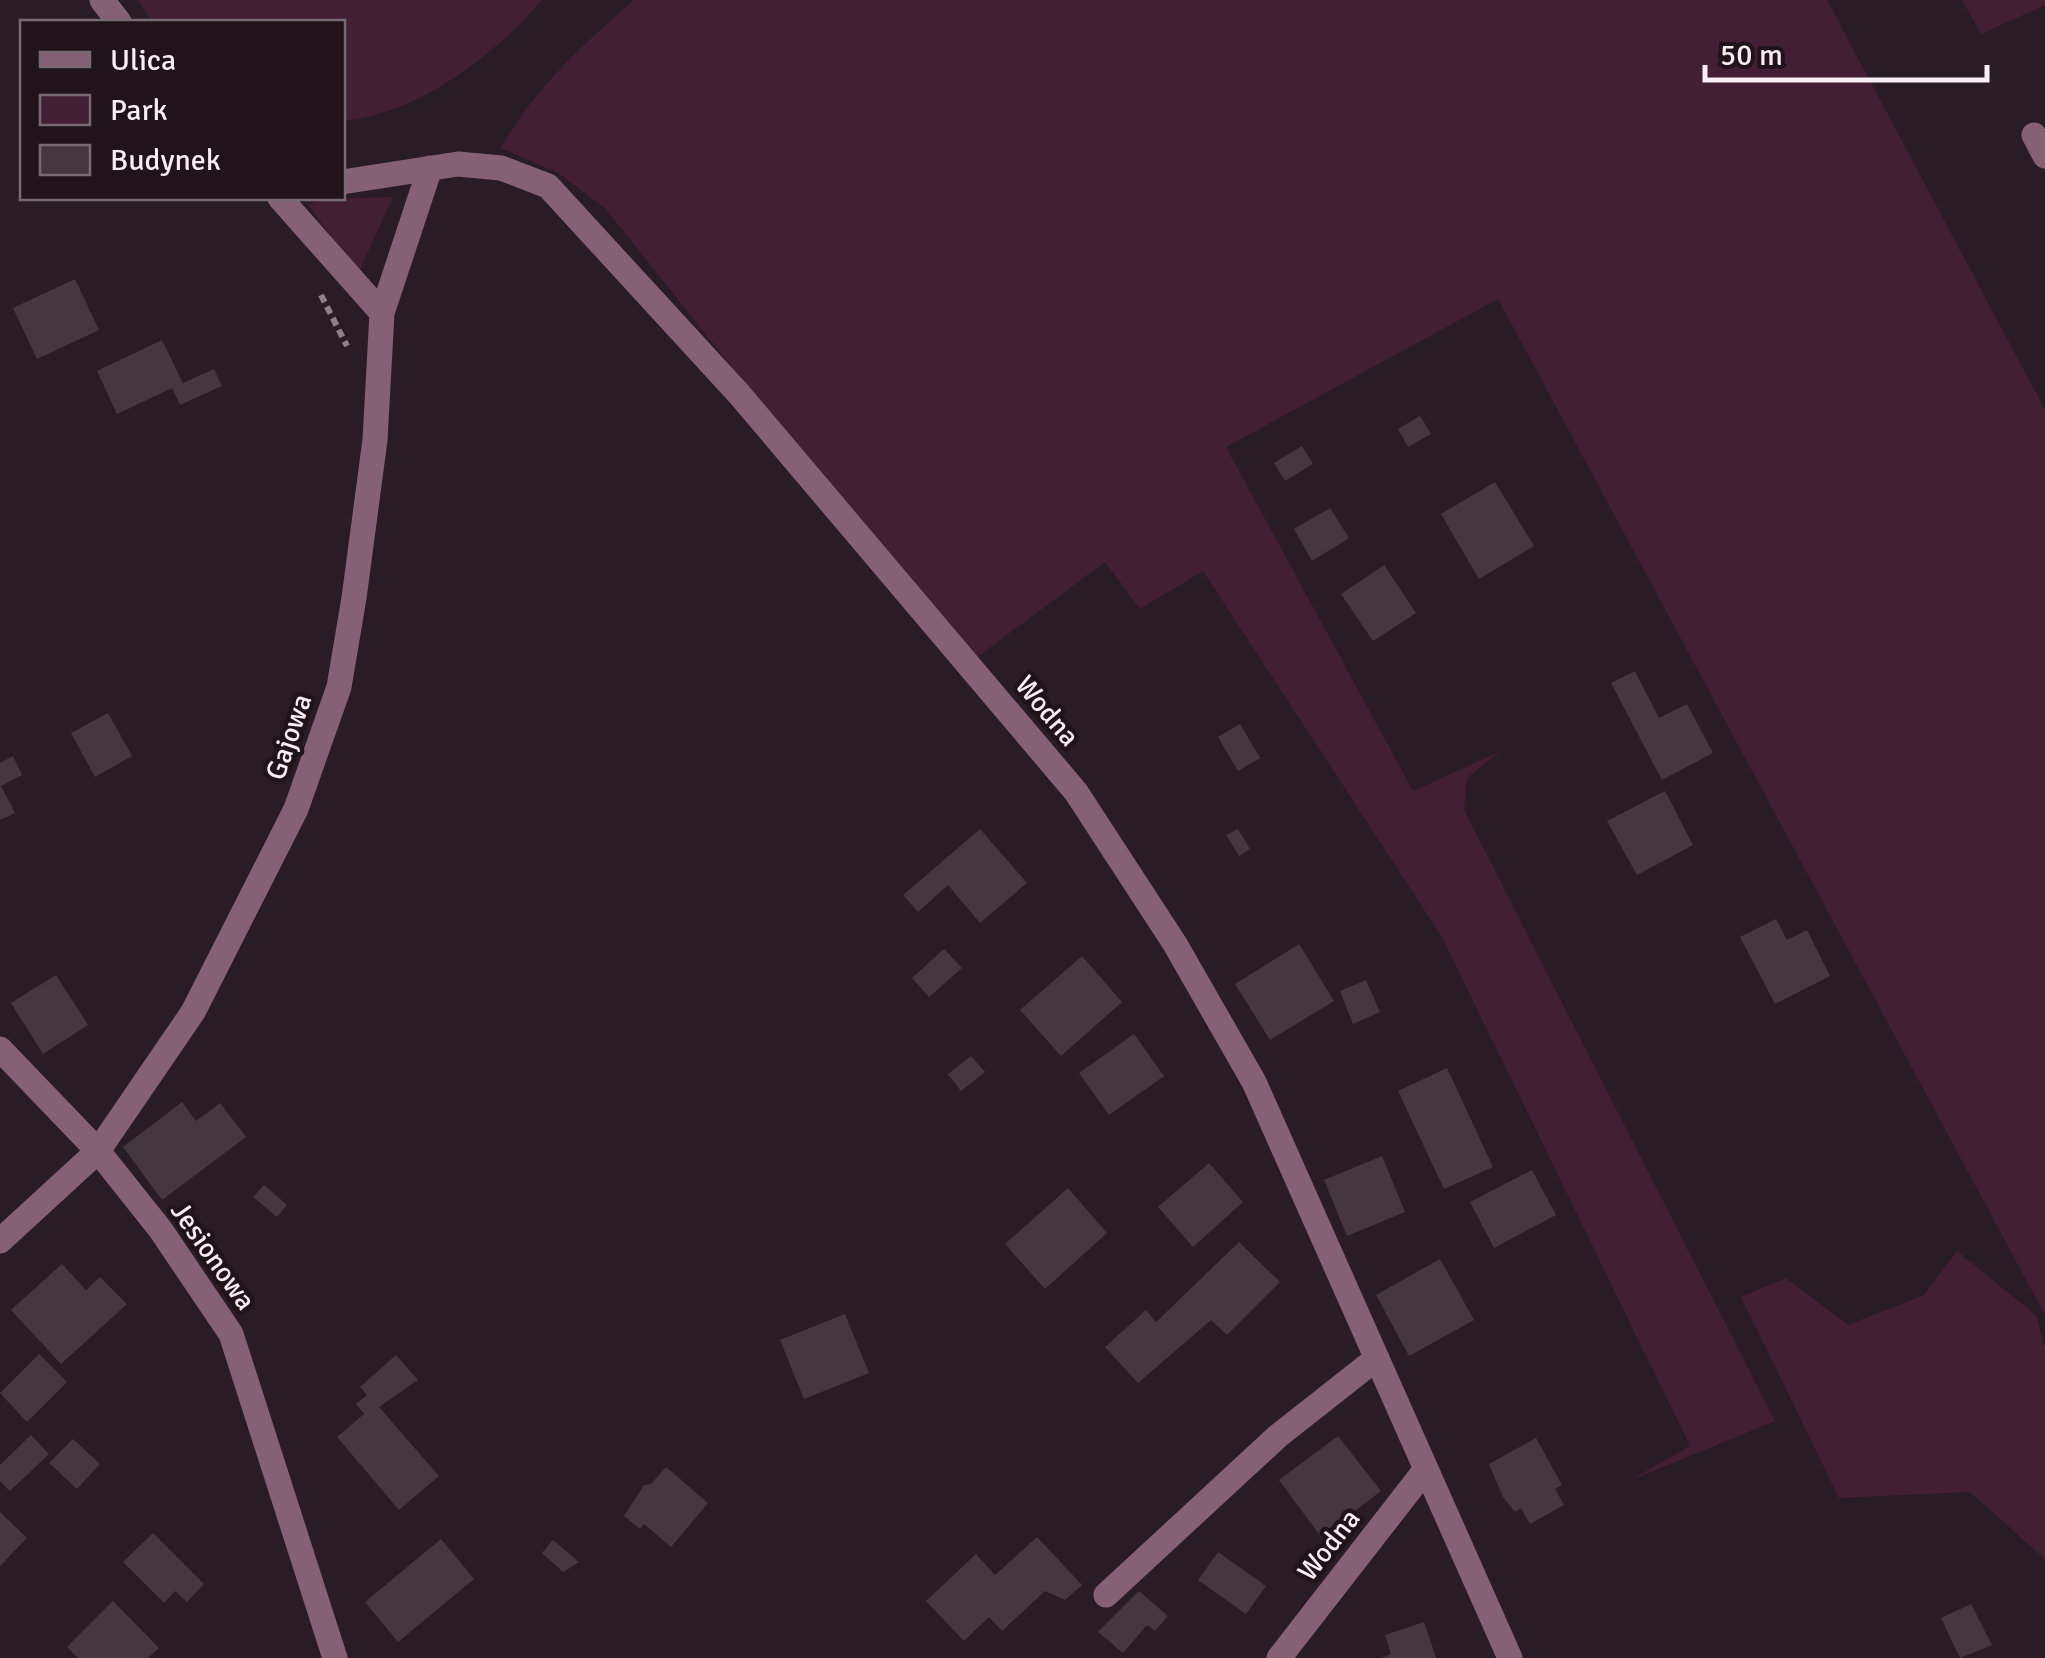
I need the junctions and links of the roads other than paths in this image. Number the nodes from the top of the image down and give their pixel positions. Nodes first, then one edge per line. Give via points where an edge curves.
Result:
1 (102, 0) edge
2 (118, 20) edge
3 (430, 168) junction
4 (345, 182) edge
5 (282, 200) edge
6 (382, 313) junction
7 (0, 1048) edge
8 (98, 1151) junction
9 (0, 1241) edge
10 (1377, 1358) junction
11 (1426, 1469) junction
12 (1106, 1595) dead end
13 (335, 1658) edge
14 (1279, 1658) edge
15 (1510, 1658) edge

1 - 2 street
3 - 4 street, Wodna
3 - 6 street
3 - 10 street, Wodna via 501,168 548,186 739,394 1076,792 1254,1082
5 - 6 street
6 - 8 street, Gajowa via 375,440 339,686 296,808 193,1012
7 - 8 street, Jesionowa
8 - 9 street, Gajowa
8 - 13 street, Jesionowa via 231,1334
10 - 11 street, Wodna
10 - 12 street via 1278,1436
11 - 14 street, Wodna
11 - 15 street, Wodna

